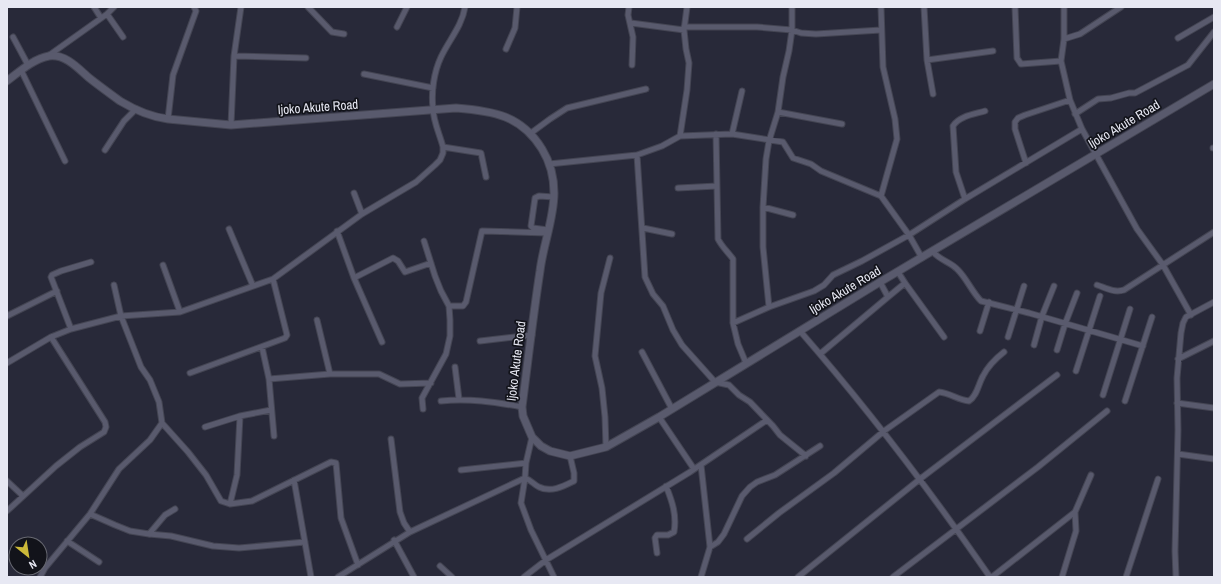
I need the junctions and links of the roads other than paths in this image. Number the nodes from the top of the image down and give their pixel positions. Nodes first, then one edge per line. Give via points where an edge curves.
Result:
1 (94, 7) edge
2 (114, 7) edge
3 (194, 7) edge
4 (241, 7) edge
5 (308, 7) edge
6 (407, 7) edge
7 (465, 7) edge
8 (517, 7) edge
9 (629, 7) edge
10 (687, 7) edge
11 (792, 7) edge
12 (881, 7) edge
13 (924, 7) edge
14 (1015, 7) edge
15 (1064, 7) edge
16 (1120, 7) edge
17 (107, 14) junction
18 (1214, 17) edge
19 (101, 18) junction
20 (631, 23) junction
21 (397, 27) dead end
22 (684, 29) junction
23 (792, 30) junction
24 (881, 30) junction
25 (1214, 32) edge
26 (344, 34) dead end
27 (13, 37) dead end
28 (123, 37) dead end
29 (1178, 38) dead end
30 (1064, 39) junction
31 (506, 49) dead end
32 (993, 51) dead end
33 (48, 56) junction
34 (234, 56) junction
35 (306, 58) dead end
36 (927, 60) junction
37 (1061, 61) junction
38 (632, 65) dead end
39 (28, 66) junction
40 (21, 70) junction
41 (364, 74) dead end
42 (7, 81) edge
43 (1214, 84) edge
44 (433, 88) junction
45 (646, 89) dead end
46 (742, 91) dead end
47 (932, 94) dead end
48 (1070, 100) junction
49 (136, 109) junction
50 (433, 109) junction
51 (985, 111) dead end
52 (778, 112) junction
53 (1075, 114) junction
54 (168, 119) junction
55 (842, 124) dead end
56 (231, 125) junction
57 (1082, 129) junction
58 (531, 133) junction
59 (716, 134) junction
60 (732, 134) junction
61 (680, 136) junction
62 (769, 141) junction
63 (443, 147) junction
64 (105, 150) dead end
65 (1096, 154) junction
66 (637, 155) junction
67 (65, 160) dead end
68 (1026, 163) junction
69 (549, 164) junction
70 (486, 177) dead end
71 (717, 186) junction
72 (678, 188) dead end
73 (354, 193) dead end
74 (881, 196) junction
75 (554, 197) junction
76 (965, 199) junction
77 (763, 207) junction
78 (362, 214) junction
79 (793, 215) dead end
80 (643, 228) junction
81 (229, 230) dead end
82 (337, 231) junction
83 (547, 232) junction
84 (1214, 232) edge
85 (672, 234) dead end
86 (908, 235) junction
87 (424, 241) dead end
88 (933, 252) junction
89 (610, 258) dead end
90 (922, 258) junction
91 (91, 262) dead end
92 (431, 263) junction
93 (1163, 264) junction
94 (163, 265) dead end
95 (898, 272) junction
96 (354, 278) junction
97 (272, 279) junction
98 (880, 282) junction
99 (906, 283) junction
100 (114, 285) dead end
101 (1097, 285) dead end
102 (253, 286) junction
103 (1024, 286) dead end
104 (1054, 286) dead end
105 (57, 291) junction
106 (1077, 293) dead end
107 (1100, 296) dead end
108 (888, 297) junction
109 (988, 302) junction
110 (1214, 302) edge
111 (449, 306) junction
112 (769, 307) junction
113 (1017, 309) junction
114 (1130, 309) dead end
115 (180, 312) junction
116 (1191, 315) junction
117 (7, 316) edge
118 (121, 316) junction
119 (1042, 316) junction
120 (1152, 317) dead end
121 (316, 320) dead end
122 (733, 323) junction
123 (1065, 324) junction
124 (71, 329) junction
125 (800, 331) junction
126 (980, 331) dead end
127 (1089, 331) junction
128 (532, 335) junction
129 (51, 337) junction
130 (944, 337) dead end
131 (1008, 337) dead end
132 (1120, 339) junction
133 (480, 341) dead end
134 (382, 342) dead end
135 (1214, 342) edge
136 (1034, 345) dead end
137 (1143, 346) junction
138 (262, 347) junction
139 (1057, 350) dead end
140 (642, 352) dead end
141 (1004, 352) dead end
142 (820, 354) junction
143 (1178, 359) junction
144 (7, 363) edge
145 (746, 363) junction
146 (456, 367) dead end
147 (1076, 371) dead end
148 (190, 373) dead end
149 (330, 374) junction
150 (1057, 375) dead end
151 (269, 379) junction
152 (715, 382) junction
153 (431, 383) junction
154 (1103, 395) dead end
155 (460, 399) junction
156 (442, 401) dead end
157 (1126, 401) dead end
158 (1177, 403) junction
159 (522, 407) junction
160 (1214, 408) edge
161 (423, 409) dead end
162 (672, 409) junction
163 (271, 410) junction
164 (1107, 411) dead end
165 (240, 416) junction
166 (659, 417) junction
167 (767, 420) junction
168 (162, 422) junction
169 (205, 427) dead end
170 (884, 431) junction
171 (274, 436) dead end
172 (532, 436) junction
173 (391, 439) dead end
174 (820, 446) dead end
175 (606, 447) junction
176 (1178, 454) junction
177 (570, 456) junction
178 (806, 456) junction
179 (1214, 459) edge
180 (526, 463) junction
181 (701, 465) junction
182 (694, 469) junction
183 (461, 470) dead end
184 (1091, 475) dead end
185 (526, 478) junction
186 (920, 479) junction
187 (1158, 479) dead end
188 (294, 480) junction
189 (7, 481) edge
190 (666, 486) junction
191 (23, 496) junction
192 (230, 504) junction
193 (175, 509) dead end
194 (7, 511) edge
195 (1075, 512) junction
196 (90, 514) junction
197 (957, 528) junction
198 (410, 532) junction
199 (149, 534) junction
200 (747, 538) dead end
201 (394, 540) junction
202 (67, 541) junction
203 (305, 542) junction
204 (710, 547) junction
205 (657, 553) dead end
206 (546, 560) junction
207 (100, 562) dead end
208 (358, 565) junction
209 (440, 566) dead end
210 (40, 577) edge
211 (311, 577) edge
212 (338, 577) edge
213 (414, 577) edge
214 (452, 577) edge
215 (524, 577) edge
216 (554, 577) edge
217 (701, 577) edge
218 (798, 577) edge
219 (893, 577) edge
220 (991, 577) edge
221 (1062, 577) edge
222 (1126, 577) edge
223 (1176, 577) edge

1 - 19 street
2 - 17 street
3 - 54 street via 196,10 173,75
4 - 34 street
5 - 26 street via 332,32
6 - 21 street
7 - 44 street via 463,17 440,58
8 - 31 street via 515,28
9 - 20 street
10 - 22 street
11 - 23 street
12 - 24 street
13 - 36 street
14 - 37 street via 1019,62 1021,64
15 - 30 street
16 - 30 street via 1080,34
17 - 19 street
17 - 28 street
18 - 29 street
19 - 33 street
20 - 22 street
20 - 38 street
22 - 23 street via 757,27
22 - 61 street via 689,63
23 - 24 street via 816,34
23 - 52 street
24 - 74 street via 883,67 895,118 897,139
25 - 53 street via 1188,65 1135,93 1098,99
27 - 39 street
30 - 37 street
32 - 36 street
33 - 39 main road
33 - 49 main road, Ijoko Akute Road via 58,56 78,67 106,91
34 - 35 street
34 - 56 street
36 - 47 street
37 - 48 street
39 - 40 main road
40 - 42 main road
40 - 67 street
41 - 44 street
43 - 65 main road, Ijoko Akute Road
44 - 50 street
45 - 58 street via 567,108
46 - 60 street
48 - 53 street
48 - 68 street via 1018,118 1015,122
49 - 54 main road, Ijoko Akute Road
49 - 64 street via 124,121
50 - 56 main road, Ijoko Akute Road
50 - 58 main road, Ijoko Akute Road via 456,108 493,112 521,124
50 - 63 street
51 - 76 street via 959,119 953,126 956,172
52 - 55 street
52 - 62 street
53 - 57 street
54 - 56 main road, Ijoko Akute Road
57 - 65 street
57 - 68 street
58 - 69 main road, Ijoko Akute Road
59 - 60 street
59 - 61 street
59 - 71 street
60 - 62 street
61 - 66 street
62 - 74 street via 783,142 793,158
62 - 77 street
63 - 70 street via 481,153
63 - 78 street via 440,160 416,182
65 - 88 main road, Ijoko Akute Road
65 - 93 street via 1137,229
66 - 69 street
66 - 80 street
68 - 76 street
69 - 75 main road, Ijoko Akute Road
71 - 72 street
71 - 122 street via 718,239 733,259
73 - 78 street
74 - 86 street
75 - 83 main road, Ijoko Akute Road
75 - 83 street via 535,198 531,226
76 - 86 street
77 - 79 street
77 - 112 street via 762,247
78 - 82 street
80 - 85 street
80 - 152 street via 647,283 663,306 682,345
81 - 102 street
82 - 96 street
82 - 97 street
83 - 111 street via 482,231 466,302 463,306
83 - 128 main road, Ijoko Akute Road via 538,279
84 - 93 street
86 - 90 street
86 - 112 street via 833,275 814,291
87 - 92 street
88 - 90 main road, Ijoko Akute Road
88 - 109 street via 960,271 976,296 981,301
89 - 175 street via 601,293 595,356 602,388
90 - 95 main road, Ijoko Akute Road
91 - 105 street via 52,275
92 - 96 street via 405,272 393,258
92 - 111 street
93 - 101 street via 1119,292
93 - 116 street
94 - 115 street
95 - 98 main road, Ijoko Akute Road
95 - 99 street
96 - 134 street
97 - 102 street
97 - 138 street via 287,336
98 - 108 street
98 - 125 main road, Ijoko Akute Road
99 - 108 street
99 - 130 street
100 - 118 street
102 - 115 street
103 - 113 street
104 - 119 street
105 - 117 street
105 - 124 street
106 - 123 street
107 - 127 street
108 - 142 street
109 - 113 street
109 - 126 street
110 - 116 street
111 - 153 street via 450,336 446,354
112 - 122 street
113 - 119 street
113 - 131 street
114 - 132 street
115 - 118 street
116 - 143 street via 1183,323
118 - 124 street
118 - 168 street via 141,367 150,380 159,402
119 - 123 street
119 - 136 street
120 - 137 street
121 - 149 street
122 - 145 street
123 - 127 street
123 - 139 street
124 - 129 street
125 - 142 street
125 - 145 main road, Ijoko Akute Road
127 - 132 street
127 - 147 street
128 - 133 street
128 - 159 main road, Ijoko Akute Road
129 - 144 street
129 - 191 street via 106,427 104,432 80,447
132 - 137 street
132 - 154 street
135 - 143 street
137 - 157 street
138 - 148 street
138 - 151 street
140 - 162 street
141 - 170 street via 984,374 973,399 963,401 939,392
142 - 170 street
143 - 158 street
145 - 152 main road, Ijoko Akute Road
146 - 155 street
149 - 151 street
149 - 153 street via 379,374 400,384
150 - 186 street
151 - 163 street
152 - 162 main road, Ijoko Akute Road
152 - 167 street via 729,385
153 - 161 street via 422,398
155 - 156 street
155 - 159 street
158 - 160 street
158 - 176 street
159 - 172 main road, Ijoko Akute Road via 522,416
162 - 166 main road, Ijoko Akute Road
163 - 165 street
163 - 171 street
164 - 197 street
165 - 169 street
165 - 192 street via 237,475
166 - 175 main road, Ijoko Akute Road
166 - 182 street
167 - 178 street via 780,435
167 - 181 street
168 - 192 street via 206,475 221,501
168 - 196 street via 150,440 119,469
170 - 186 street
170 - 200 street via 834,473
172 - 177 main road, Ijoko Akute Road via 540,446
172 - 180 street
173 - 198 street via 400,512
174 - 178 street
175 - 177 main road, Ijoko Akute Road
176 - 179 street
176 - 223 street
177 - 185 street via 574,481 550,489 539,487
178 - 204 street via 776,475 750,487 742,496 724,534
180 - 183 street
180 - 185 street
181 - 182 street
181 - 204 street
182 - 190 street
184 - 195 street
185 - 198 street
185 - 206 street via 521,503
186 - 197 street
186 - 218 street
187 - 222 street
188 - 192 street via 252,501
188 - 203 street
188 - 208 street via 331,462 336,463 341,518
189 - 191 street
190 - 205 street via 674,504 675,525 674,532 657,535 655,538
190 - 206 street
191 - 194 street
193 - 199 street via 165,515
195 - 220 street
195 - 221 street via 1076,530
196 - 199 street via 120,527
196 - 202 street
197 - 219 street
197 - 220 street
198 - 201 street
199 - 203 street via 171,536 213,546 239,548
201 - 208 street
201 - 213 street
202 - 207 street
202 - 210 street
203 - 211 street
204 - 217 street
206 - 215 street
206 - 216 street
208 - 212 street
209 - 214 street

